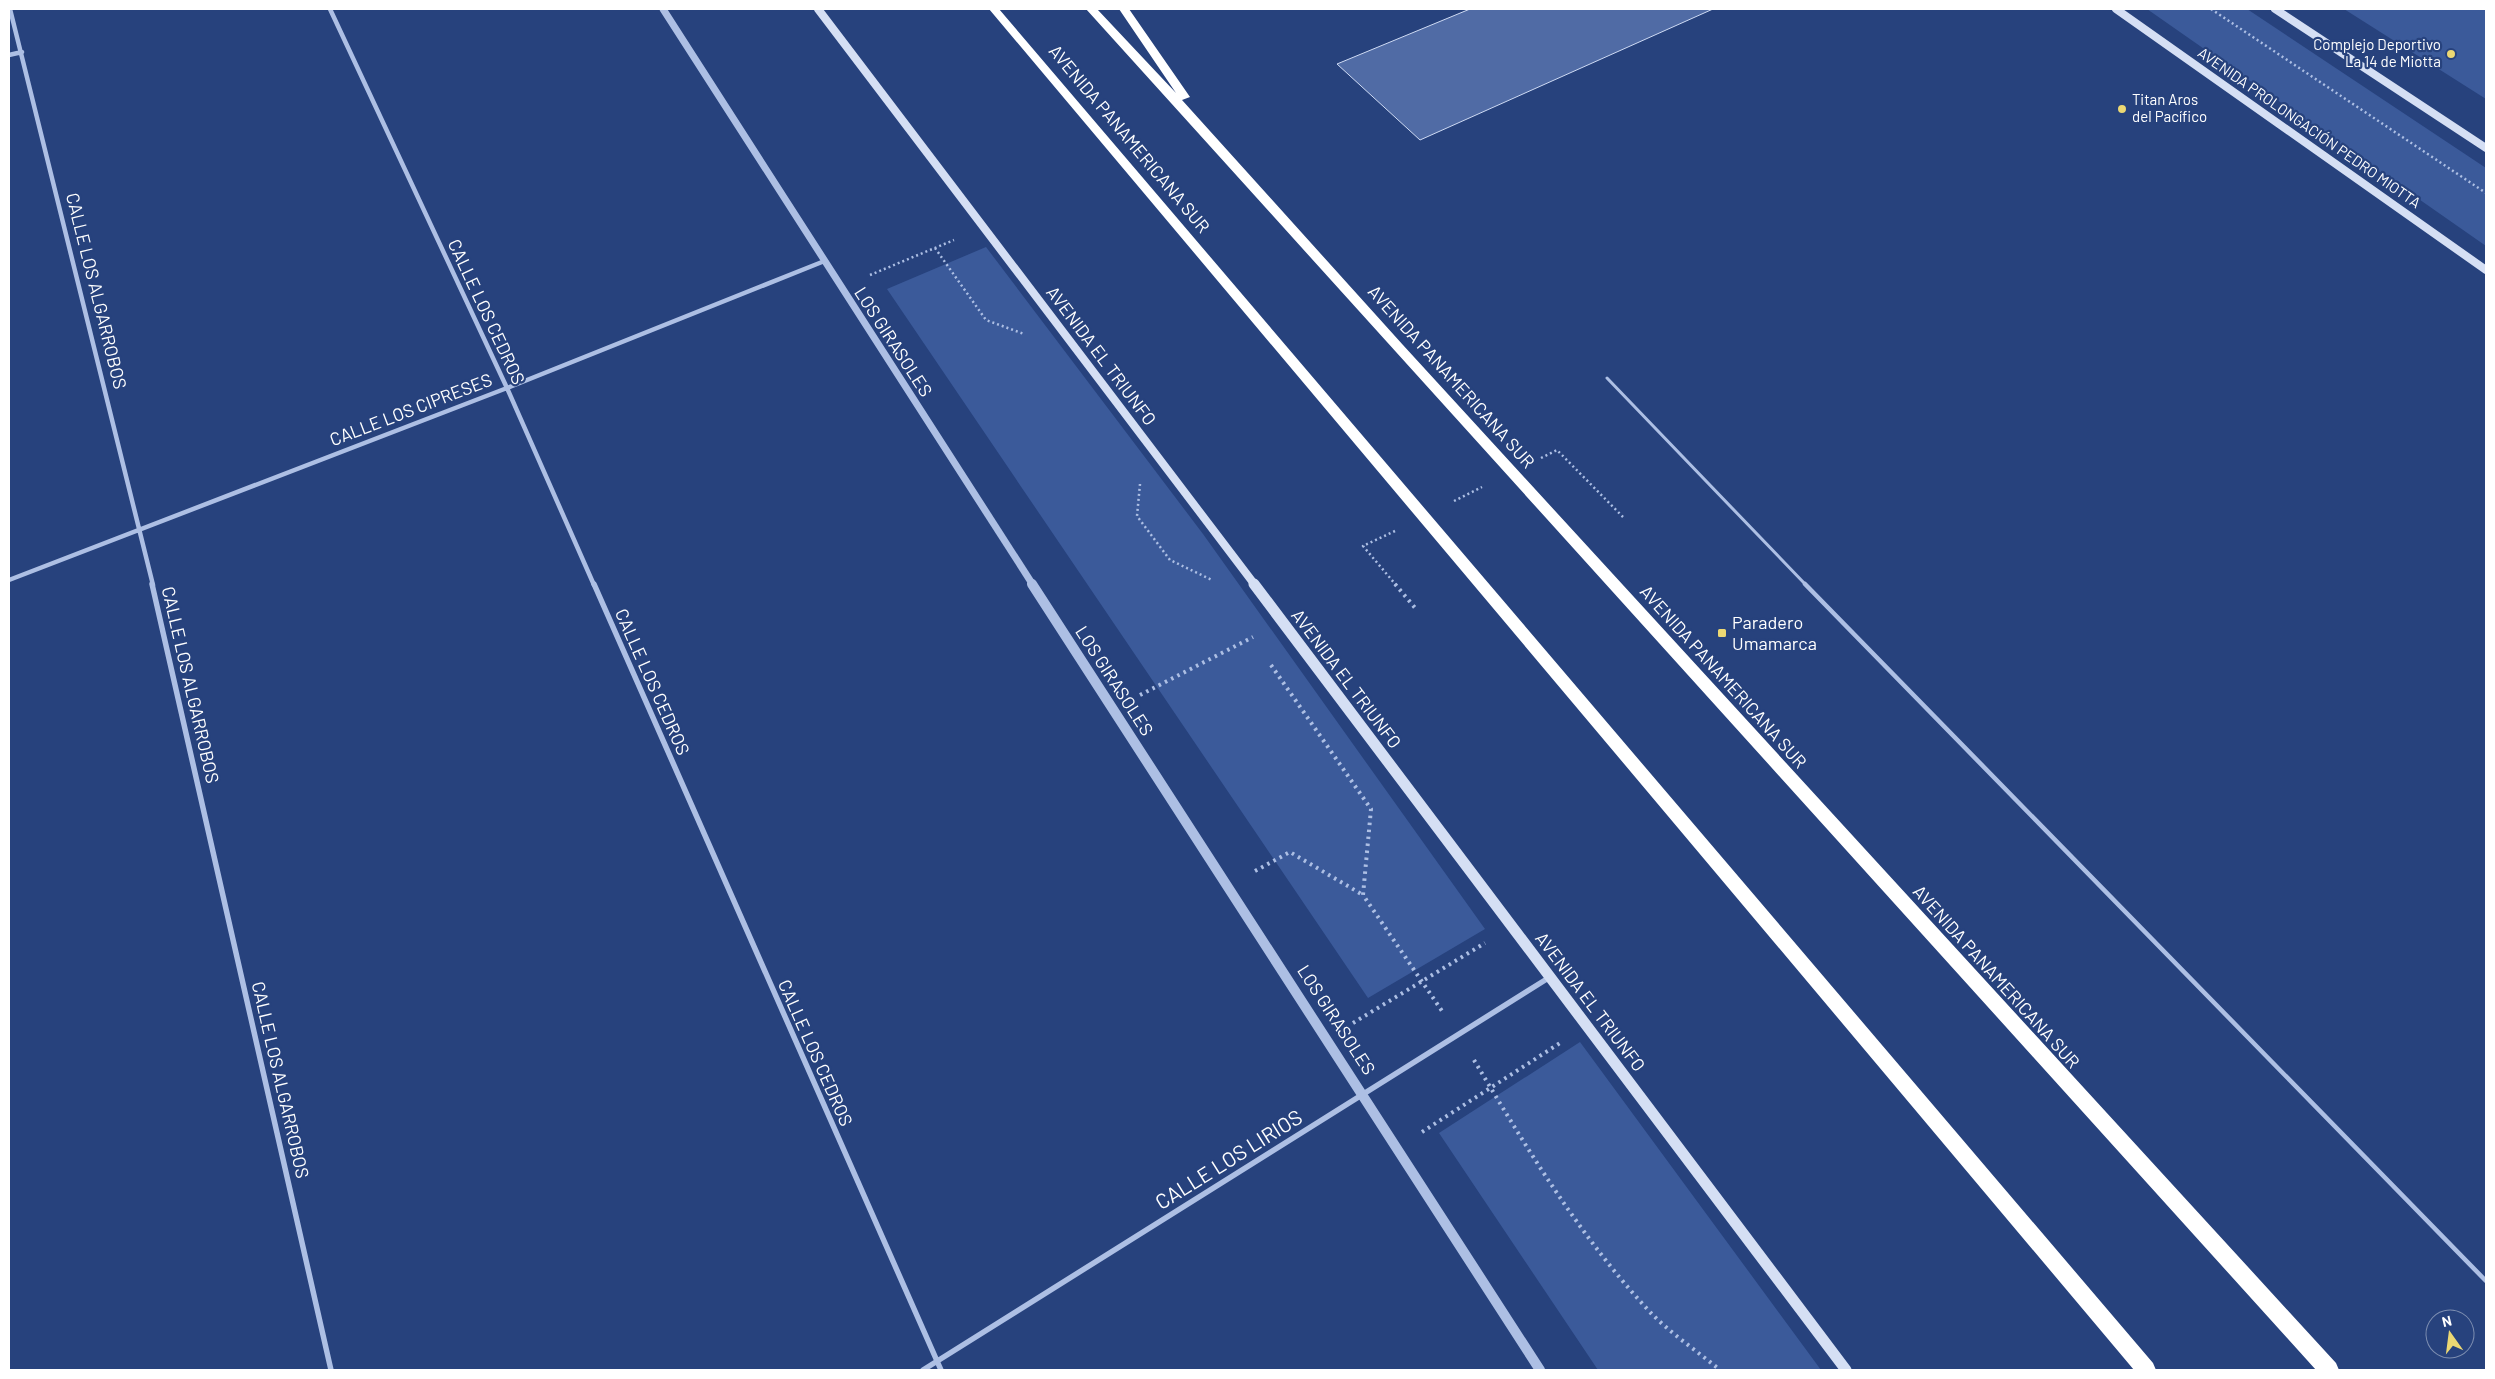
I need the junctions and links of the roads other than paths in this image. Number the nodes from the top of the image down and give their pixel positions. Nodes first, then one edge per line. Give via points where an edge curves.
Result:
1 (10, 9) edge
2 (330, 9) edge
3 (663, 9) edge
4 (818, 9) edge
5 (994, 9) edge
6 (1091, 9) edge
7 (1124, 9) edge
8 (2116, 9) edge
9 (2274, 9) edge
10 (22, 52) junction
11 (9, 55) edge
12 (1215, 142) junction
13 (2486, 148) edge
14 (822, 262) junction
15 (2486, 270) edge
16 (1607, 378) dead end
17 (506, 388) junction
18 (140, 529) junction
19 (9, 580) edge
20 (1551, 976) junction
21 (1365, 1095) junction
22 (2486, 1281) edge
23 (937, 1362) junction
24 (331, 1370) edge
25 (924, 1370) edge
26 (941, 1370) edge
27 (1540, 1370) edge
28 (1846, 1370) edge
29 (2146, 1370) edge
30 (2329, 1370) edge

1 - 10 street, CALLE LOS ALGARROBOS
2 - 17 street, CALLE LOS CEDROS
3 - 14 street, LOS GIRASOLES
4 - 20 main road, AVENIDA EL TRIUNFO
5 - 29 highway, AVENIDA PANAMERICANA SUR
6 - 12 highway, AVENIDA PANAMERICANA SUR
7 - 12 highway
8 - 15 main road, AVENIDA PROLONGACIÓN PEDRO MIOTTA
9 - 13 main road
10 - 11 street
10 - 18 street, CALLE LOS ALGARROBOS
12 - 30 highway, AVENIDA PANAMERICANA SUR
14 - 17 street, CALLE LOS CIPRESES
14 - 21 street, LOS GIRASOLES
16 - 22 lane
17 - 18 street, CALLE LOS CIPRESES
17 - 23 street, CALLE LOS CEDROS
18 - 19 street, CALLE LOS CIPRESES
18 - 24 street, CALLE LOS ALGARROBOS
20 - 21 street, CALLE LOS LIRIOS
20 - 28 main road, AVENIDA EL TRIUNFO
21 - 23 street, CALLE LOS LIRIOS
21 - 27 street, LOS GIRASOLES
23 - 25 street, CALLE LOS LIRIOS
23 - 26 street, CALLE LOS CEDROS

